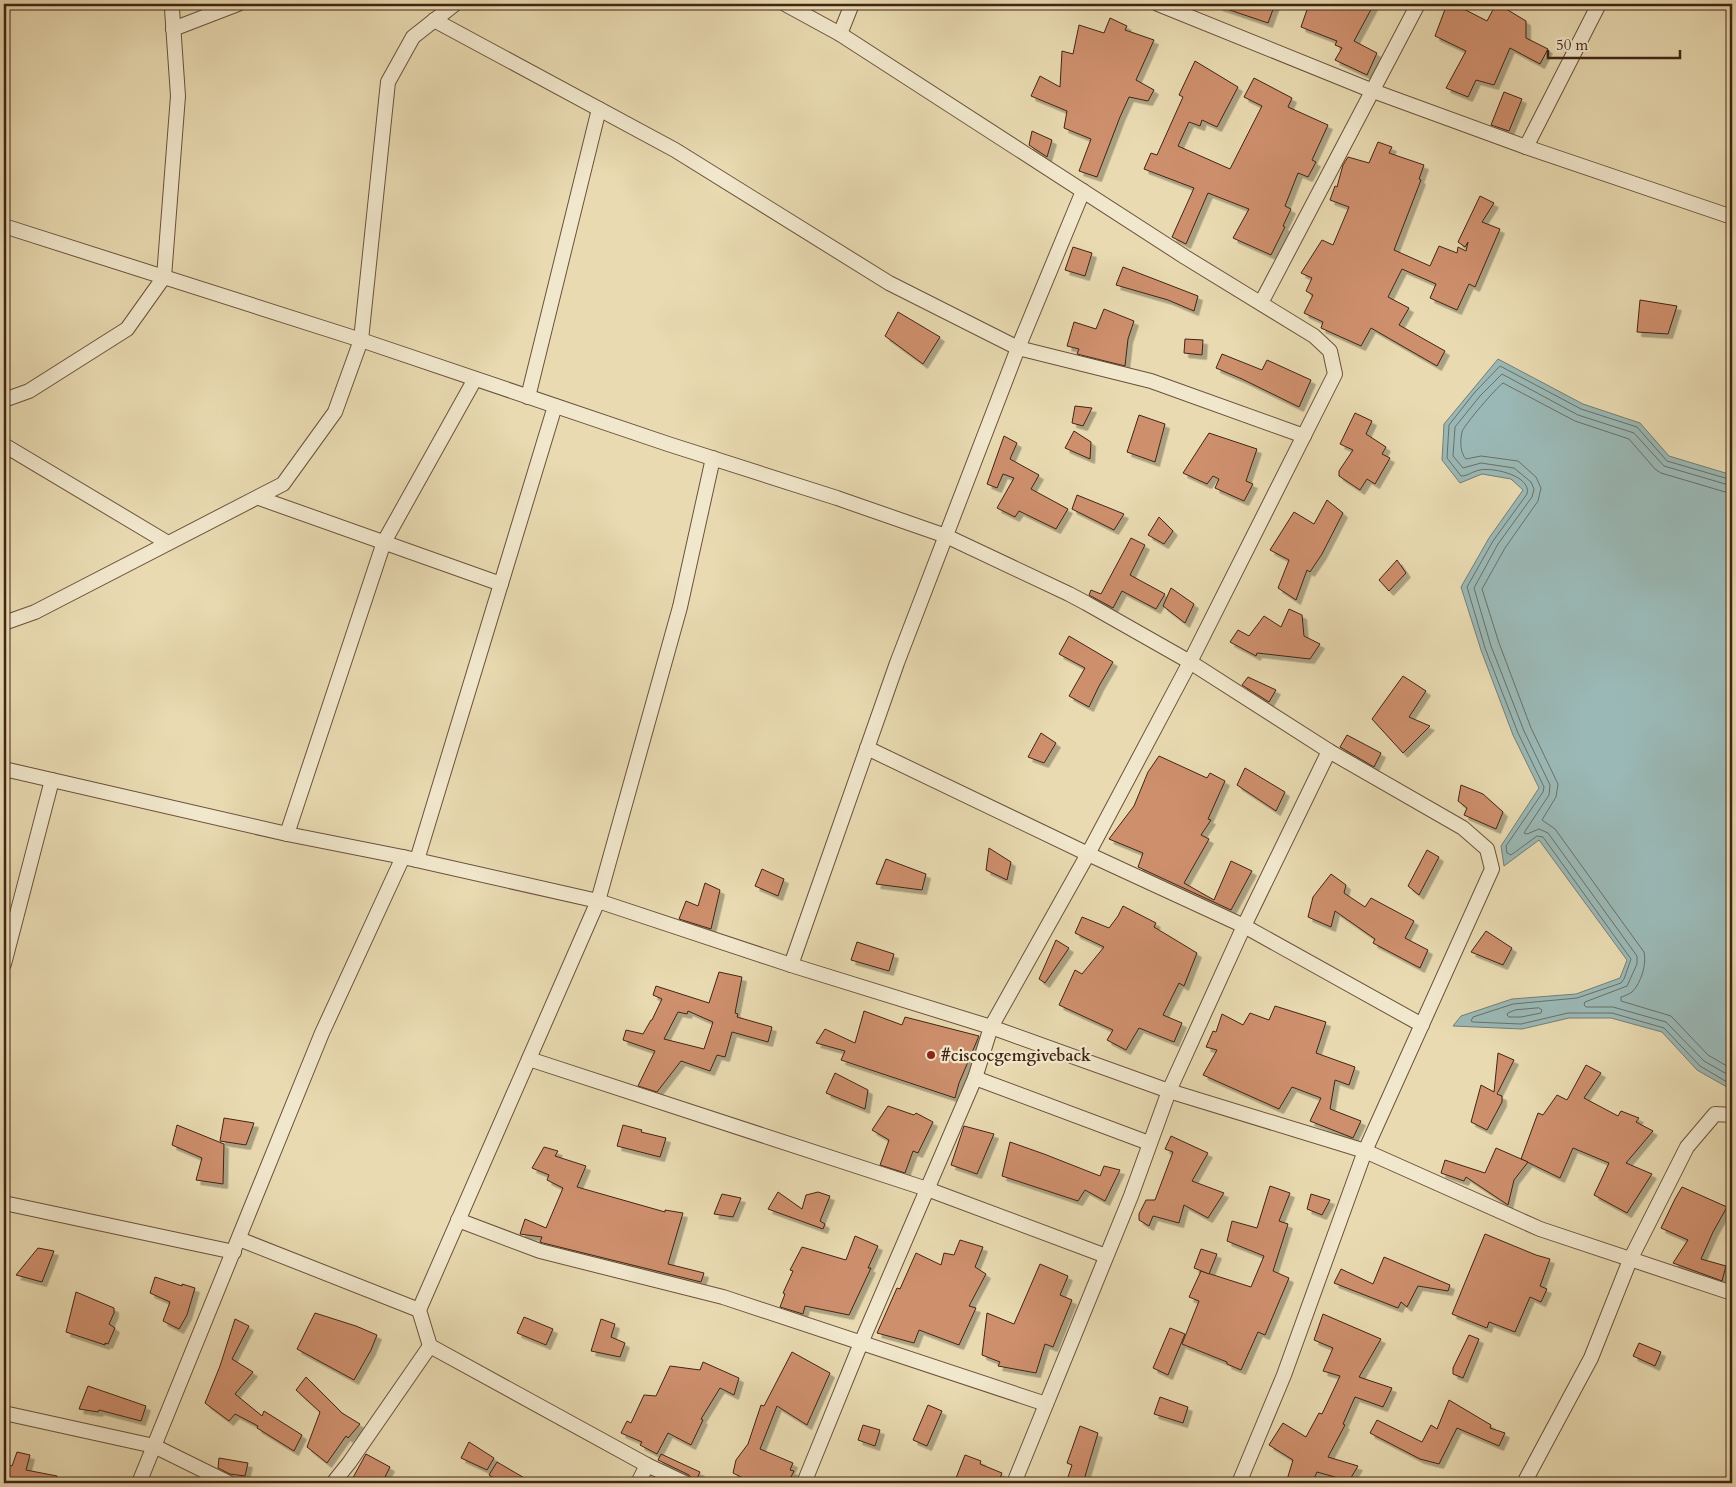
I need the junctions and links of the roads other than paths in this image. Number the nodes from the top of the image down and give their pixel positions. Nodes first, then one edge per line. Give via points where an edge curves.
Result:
1 (170, 4) edge
2 (238, 4) edge
3 (455, 4) edge
4 (785, 4) edge
5 (852, 4) edge
6 (1158, 4) edge
7 (1418, 4) edge
8 (1599, 4) edge
9 (434, 20) junction
10 (173, 29) junction
11 (840, 34) junction
12 (1373, 91) junction
13 (599, 109) junction
14 (1526, 146) junction
15 (1083, 191) junction
16 (1732, 217) edge
17 (4, 226) edge
18 (164, 277) junction
19 (1261, 303) junction
20 (361, 340) junction
21 (1018, 348) junction
22 (475, 379) junction
23 (528, 397) junction
24 (4, 400) edge
25 (555, 406) junction
26 (1304, 436) junction
27 (4, 445) edge
28 (713, 458) junction
29 (259, 498) junction
30 (946, 536) junction
31 (384, 542) junction
32 (168, 543) junction
33 (501, 584) junction
34 (4, 623) edge
35 (1190, 662) junction
36 (867, 748) junction
37 (1328, 751) junction
38 (4, 769) edge
39 (52, 780) junction
40 (287, 834) junction
41 (1088, 854) junction
42 (403, 857) junction
43 (417, 860) junction
44 (598, 901) junction
45 (1244, 926) junction
46 (4, 964) edge
47 (791, 965) junction
48 (1422, 1024) junction
49 (991, 1027) junction
50 (529, 1059) junction
51 (975, 1078) junction
52 (1169, 1091) junction
53 (1732, 1115) edge
54 (1149, 1143) junction
55 (1365, 1151) junction
56 (927, 1190) junction
57 (4, 1203) edge
58 (458, 1220) junction
59 (236, 1245) junction
60 (1106, 1256) junction
61 (1630, 1260) junction
62 (1732, 1294) edge
63 (419, 1310) junction
64 (861, 1343) junction
65 (430, 1346) junction
66 (1046, 1404) junction
67 (4, 1413) edge
68 (154, 1446) junction
69 (647, 1465) junction
70 (139, 1483) edge
71 (229, 1483) edge
72 (333, 1483) edge
73 (638, 1483) edge
74 (685, 1483) edge
75 (804, 1483) edge
76 (1014, 1483) edge
77 (1239, 1483) edge
78 (1524, 1483) edge

1 - 10 street
2 - 10 street
3 - 9 street
4 - 11 street
5 - 11 street
6 - 12 street
7 - 12 street
8 - 14 street
9 - 13 street
9 - 20 street via 413,37 388,82
10 - 18 street via 178,96
11 - 15 street
12 - 14 street
12 - 19 street
13 - 21 street via 675,150 889,283
13 - 23 street
14 - 16 street
15 - 19 street
15 - 21 street
17 - 18 street
18 - 20 street
18 - 24 street via 126,329 29,390
19 - 26 street via 1314,336 1330,351 1335,374
20 - 22 street
20 - 29 street via 335,412 283,484
21 - 26 street via 1151,381
21 - 30 street
22 - 23 street
22 - 31 street
23 - 25 street
25 - 28 street
25 - 33 street
26 - 35 street
27 - 32 street
28 - 30 street
28 - 44 street via 680,607
29 - 31 street
29 - 32 street
30 - 35 street via 1070,594
30 - 36 street
31 - 33 street
31 - 40 street
32 - 34 street via 35,612
33 - 43 street
35 - 37 street
35 - 41 street
36 - 41 street
36 - 47 street
37 - 45 street
37 - 48 street via 1463,828 1487,849 1492,869
38 - 39 street
39 - 40 street
39 - 46 street
40 - 42 street
41 - 45 street
41 - 49 street
42 - 43 street
42 - 59 street via 322,1033
43 - 44 street
44 - 47 street
44 - 50 street
45 - 48 street
45 - 52 street
47 - 49 street
48 - 55 street
49 - 51 street
49 - 52 street
50 - 56 street
50 - 58 street
51 - 54 street
51 - 56 street
52 - 54 street
52 - 55 street
53 - 61 street via 1715,1114 1687,1147
54 - 60 street
55 - 61 street via 1540,1229
55 - 77 street via 1284,1375
56 - 60 street
56 - 64 street
57 - 59 street
58 - 63 street
58 - 64 street via 540,1251 723,1298
59 - 63 street
59 - 68 street
60 - 66 street
61 - 62 street
61 - 78 street via 1592,1358
63 - 65 street
64 - 66 street
64 - 75 street
65 - 69 street
65 - 72 street
66 - 76 street
67 - 68 street
68 - 70 street
68 - 71 street
69 - 73 street
69 - 74 street

